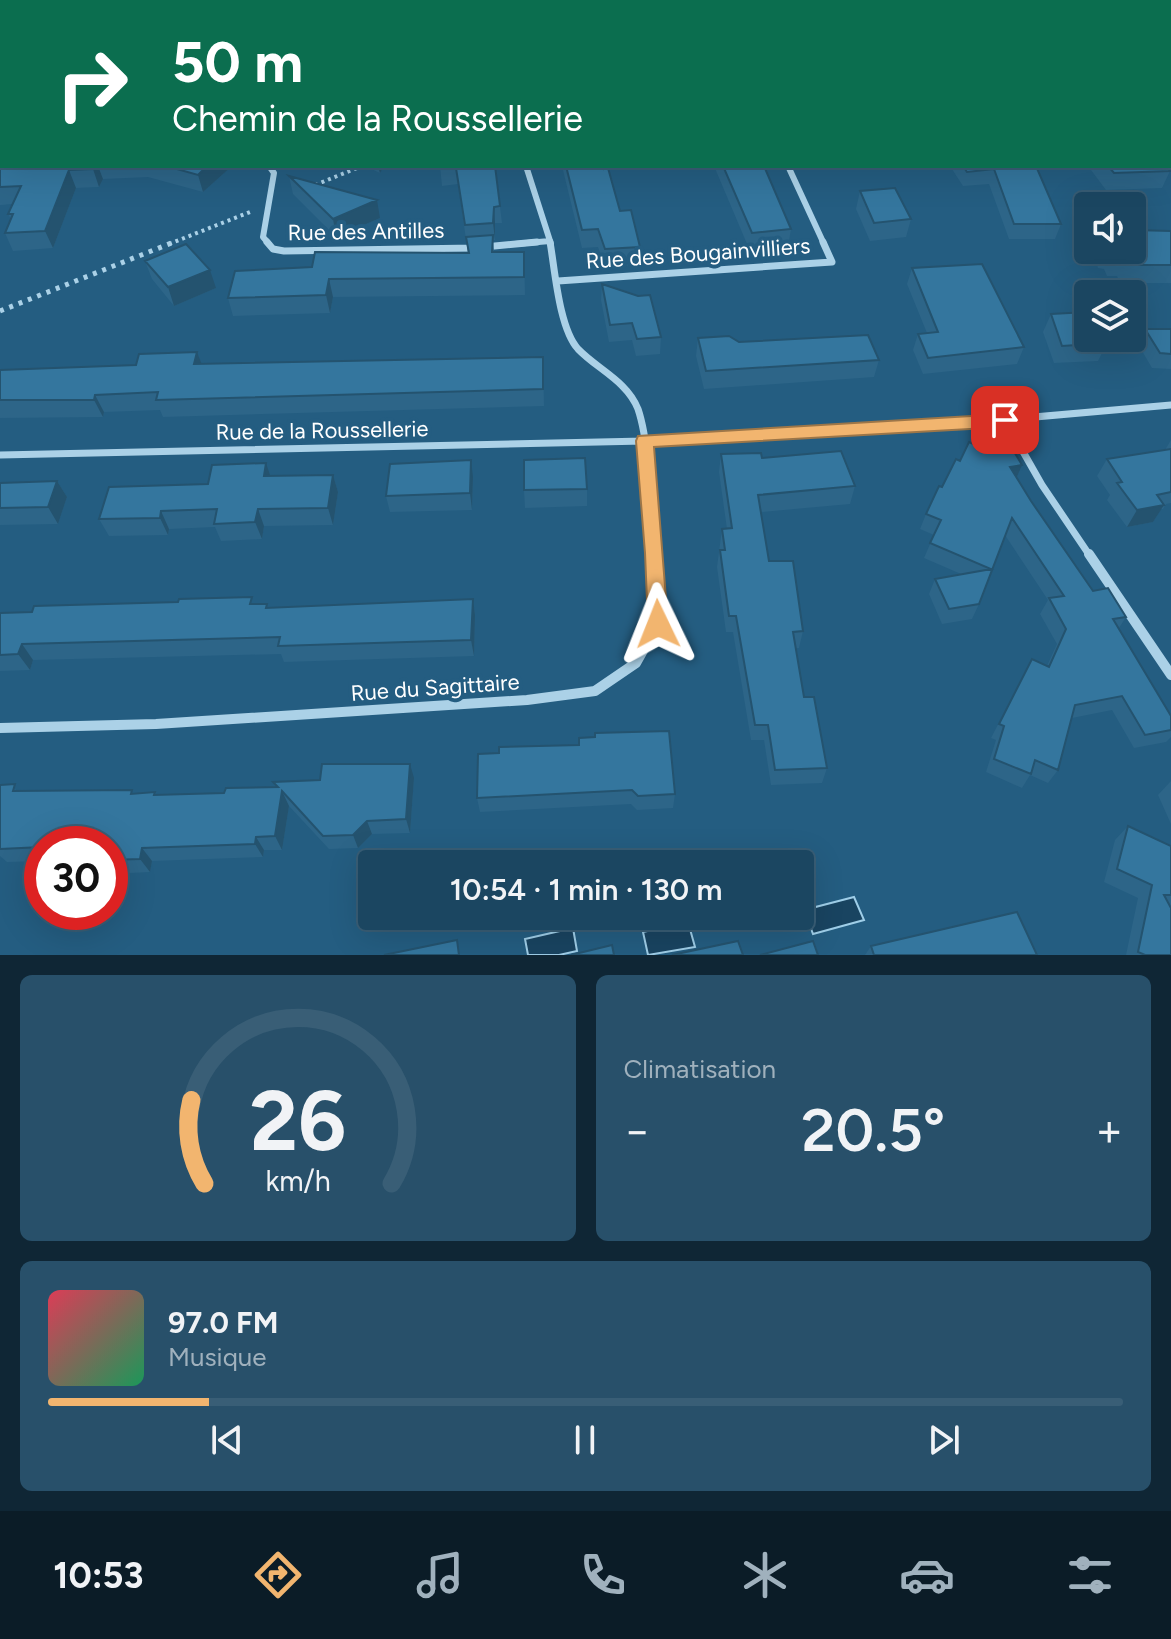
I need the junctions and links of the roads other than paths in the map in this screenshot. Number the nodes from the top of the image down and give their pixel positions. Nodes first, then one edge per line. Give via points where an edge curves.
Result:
1 (270, 168) edge
2 (527, 168) edge
3 (789, 168) edge
4 (550, 241) junction
5 (558, 281) junction
6 (1171, 405) edge
7 (1005, 420) junction
8 (644, 441) junction
9 (0, 455) edge
10 (1166, 656) edge
11 (1171, 675) edge
12 (0, 728) edge

1 - 4 street, Rue des Antilles via 274,173 263,237 273,249 474,248
2 - 4 street, Rue du Sagittaire
3 - 5 street, Rue des Bougainvilliers via 832,262
4 - 5 street, Rue du Sagittaire
5 - 8 street, Rue du Sagittaire via 566,327 576,347 623,386 637,407
6 - 7 street, Rue de la Roussellerie
7 - 8 street, Rue de la Roussellerie
7 - 10 street via 1042,485
8 - 9 street, Rue de la Roussellerie
8 - 12 street, Rue du Sagittaire via 658,624 636,663 595,691 156,724
10 - 11 street

